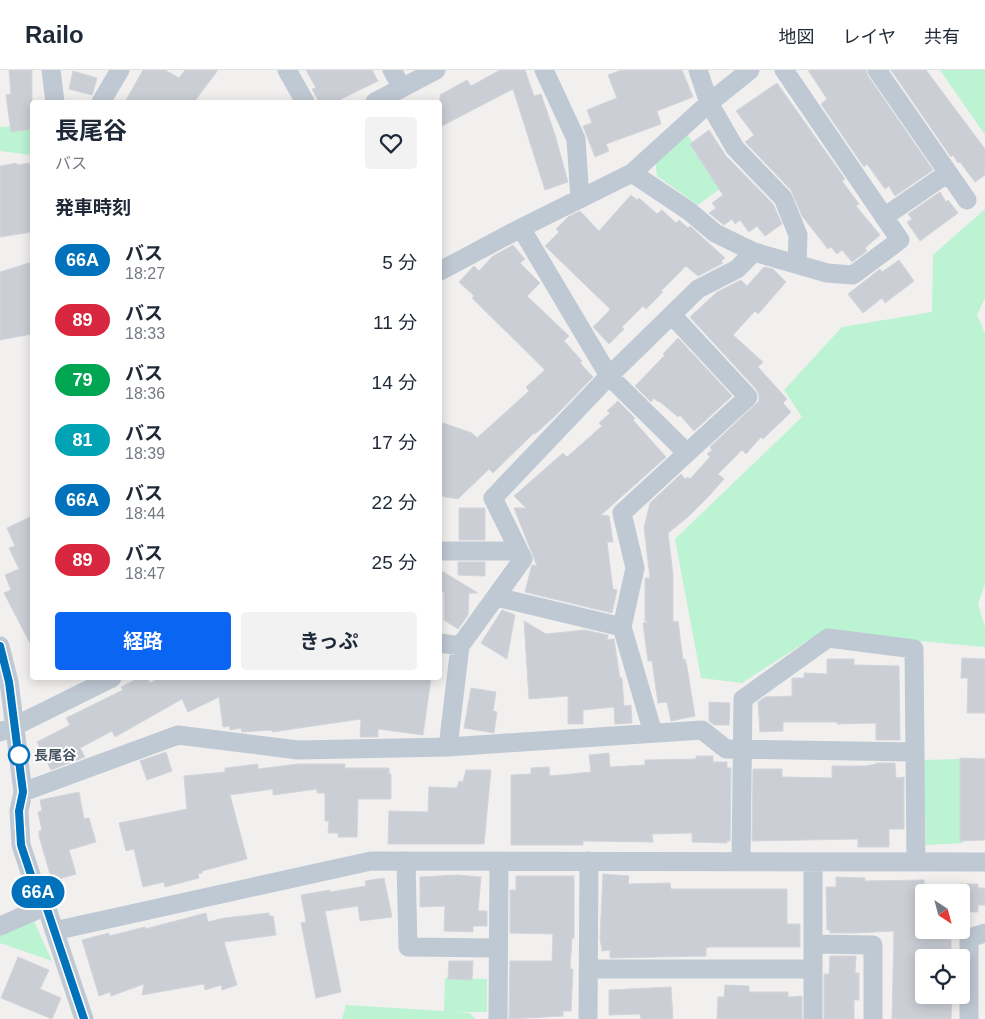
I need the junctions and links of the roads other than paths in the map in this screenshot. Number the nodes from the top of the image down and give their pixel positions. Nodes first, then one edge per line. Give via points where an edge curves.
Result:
1 (51, 70) edge
2 (120, 70) edge
3 (287, 70) edge
4 (392, 70) edge
5 (436, 70) edge
6 (544, 70) edge
7 (698, 70) edge
8 (750, 70) edge
9 (784, 70) edge
10 (877, 70) edge
11 (402, 88) junction
12 (54, 100) edge
13 (101, 100) edge
14 (304, 100) edge
15 (379, 100) edge
16 (709, 103) junction
17 (632, 173) junction
18 (948, 173) junction
19 (580, 199) junction
20 (967, 200) dead end
21 (884, 216) junction
22 (521, 228) junction
23 (754, 252) junction
24 (796, 264) junction
25 (442, 270) edge
26 (672, 315) junction
27 (609, 376) junction
28 (687, 454) junction
29 (442, 551) edge
30 (519, 551) junction
31 (496, 596) junction
32 (622, 627) junction
33 (442, 643) edge
34 (0, 646) edge
35 (460, 646) junction
36 (108, 680) edge
37 (8, 729) edge
38 (653, 733) junction
39 (448, 748) junction
40 (742, 750) junction
41 (915, 752) junction
42 (23, 792) junction
43 (406, 861) junction
44 (498, 861) junction
45 (589, 861) junction
46 (742, 862) junction
47 (812, 862) junction
48 (916, 862) junction
49 (985, 862) edge
50 (46, 906) junction
51 (0, 926) edge
52 (54, 931) junction
53 (985, 933) edge
54 (813, 944) junction
55 (498, 948) junction
56 (813, 969) junction
57 (588, 970) junction
58 (974, 1018) edge
59 (84, 1019) edge
60 (498, 1019) edge
61 (588, 1019) edge
62 (813, 1019) edge
63 (873, 1019) edge

1 - 12 street
2 - 13 street
3 - 14 street
4 - 11 street
5 - 11 street
6 - 19 street via 576,139
7 - 16 street
8 - 16 street
9 - 21 street
10 - 18 street
11 - 15 street
16 - 17 street
16 - 24 street via 736,148 783,198 798,235
17 - 19 street
17 - 23 street via 689,211 715,233
18 - 20 street
18 - 21 street
19 - 22 street
21 - 24 street via 900,240 853,274 827,273
22 - 25 street
22 - 27 street
23 - 24 street
23 - 26 street via 737,269 698,289
26 - 27 street
26 - 28 street via 748,397
27 - 28 street
27 - 30 street via 493,498
28 - 32 street via 622,513 635,568
29 - 30 street
30 - 31 street via 522,559
31 - 32 street
31 - 35 street
32 - 38 street
33 - 35 street
34 - 37 street via 9,682
35 - 39 street
36 - 37 street
37 - 42 street
38 - 39 street
38 - 40 street via 702,730 726,749
39 - 42 street via 298,750 178,735
40 - 41 street
40 - 41 street via 743,699 828,638 914,649
40 - 46 street
41 - 48 street
42 - 50 street via 19,811 21,845 35,887
43 - 44 street
43 - 52 street via 371,861
43 - 55 street via 408,947
44 - 45 street
44 - 55 street
45 - 46 street
45 - 57 street
46 - 47 street
47 - 48 street
47 - 54 street
48 - 49 street
50 - 51 street
50 - 52 street
52 - 59 street
53 - 58 street via 969,938
54 - 56 street
54 - 63 street via 873,945
55 - 60 street
56 - 57 street
56 - 62 street
57 - 61 street

